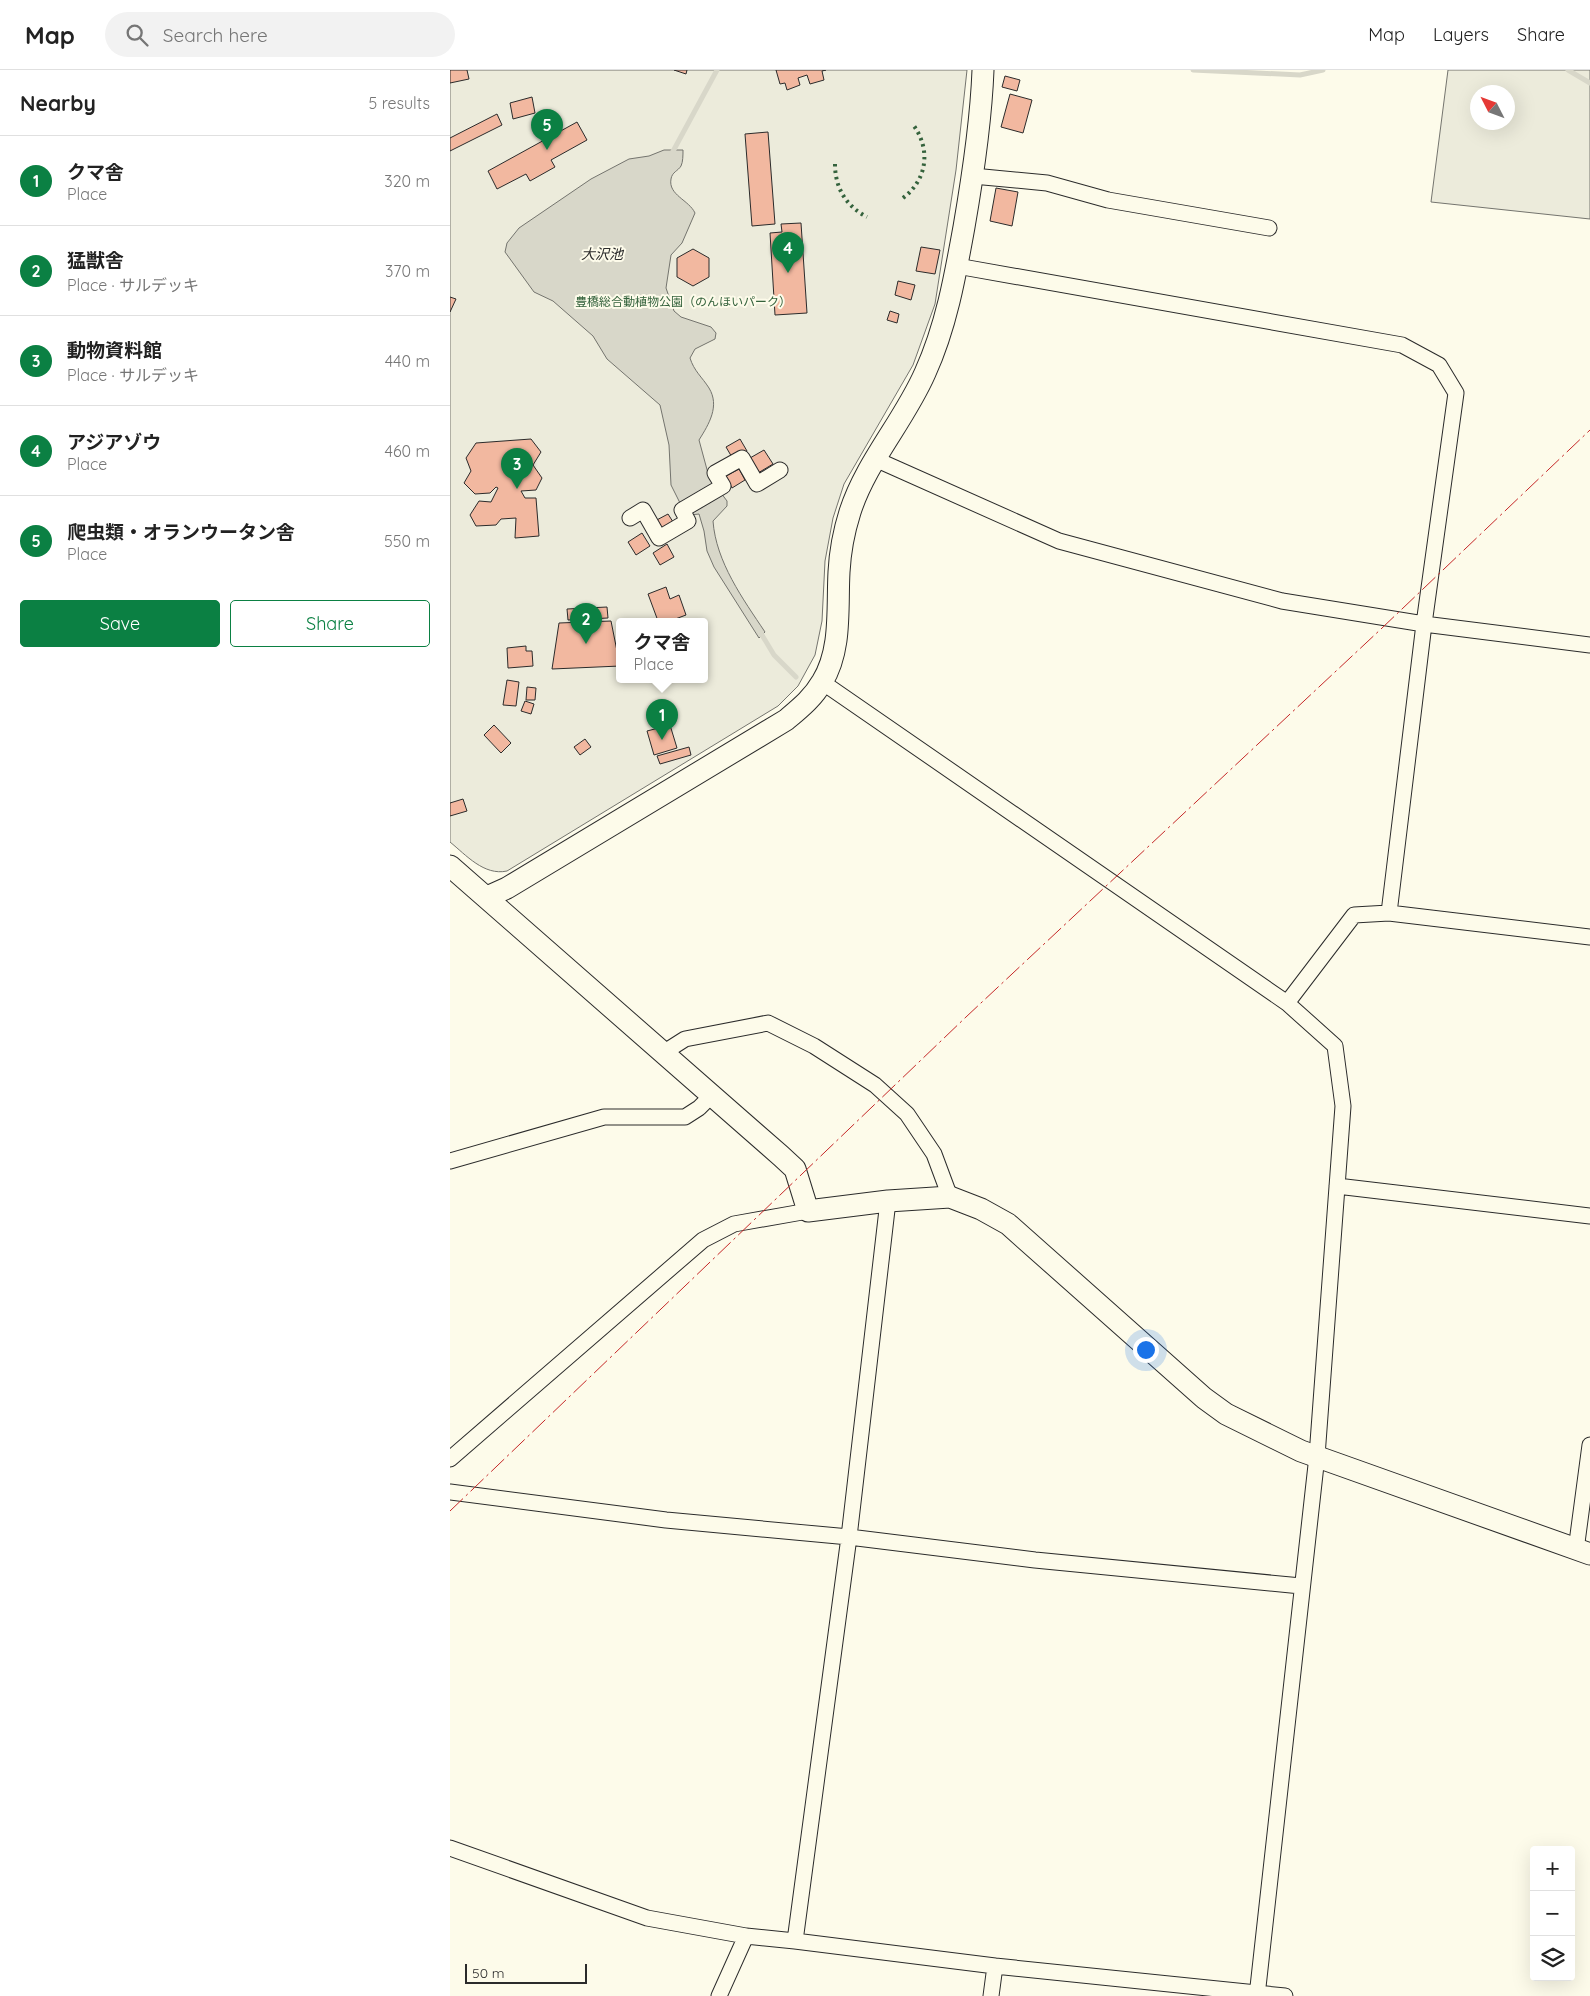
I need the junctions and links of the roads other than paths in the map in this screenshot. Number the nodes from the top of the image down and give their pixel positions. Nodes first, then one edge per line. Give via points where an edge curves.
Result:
1 (983, 70) edge
2 (973, 176) junction
3 (1269, 228) dead end
4 (957, 266) junction
5 (875, 459) junction
6 (780, 470) dead end
7 (630, 518) dead end
8 (1424, 624) junction
9 (1590, 645) edge
10 (822, 682) junction
11 (450, 866) edge
12 (487, 897) junction
13 (1389, 914) junction
14 (1590, 937) edge
15 (1287, 1003) junction
16 (663, 1053) junction
17 (712, 1095) junction
18 (450, 1161) edge
19 (1337, 1186) junction
20 (950, 1197) junction
21 (888, 1201) junction
22 (808, 1211) junction
23 (1590, 1216) edge
24 (1590, 1445) edge
25 (1317, 1456) junction
26 (450, 1459) edge
27 (450, 1492) edge
28 (849, 1537) junction
29 (1583, 1552) edge
30 (1301, 1586) junction
31 (450, 1848) edge
32 (746, 1936) junction
33 (795, 1941) junction
34 (995, 1966) junction
35 (1257, 1994) edge
36 (719, 1996) edge
37 (991, 1996) edge
38 (1285, 1996) edge

1 - 2 street
2 - 3 street via 1047,183 1108,200
2 - 4 street
4 - 5 street via 945,316 925,373
4 - 8 street via 1402,345 1439,365 1456,394
5 - 8 street via 1059,541 1282,601
5 - 10 street via 859,489 844,534 836,643
6 - 7 street via 757,484 742,458 715,473 723,486 682,510 688,521 659,538 644,510
8 - 9 street
8 - 13 street
10 - 12 street via 802,707 778,725
10 - 15 street
11 - 12 street
12 - 16 street
13 - 14 street
13 - 15 street via 1354,915
15 - 19 street via 1335,1046 1343,1106
16 - 17 street
16 - 20 street via 685,1039 768,1023 814,1046 874,1085 907,1114 934,1154
17 - 18 street via 685,1117 604,1117
17 - 22 street via 795,1169
19 - 23 street
19 - 25 street
20 - 21 street
20 - 25 street via 1008,1224 1226,1414
21 - 22 street
21 - 28 street
22 - 26 street via 734,1224 703,1240
24 - 29 street
25 - 29 street
25 - 30 street
27 - 28 street via 666,1520
28 - 30 street via 1035,1560
28 - 33 street
30 - 35 street
31 - 32 street via 647,1918
32 - 33 street
32 - 36 street
33 - 34 street
34 - 35 street
34 - 37 street
35 - 38 street

